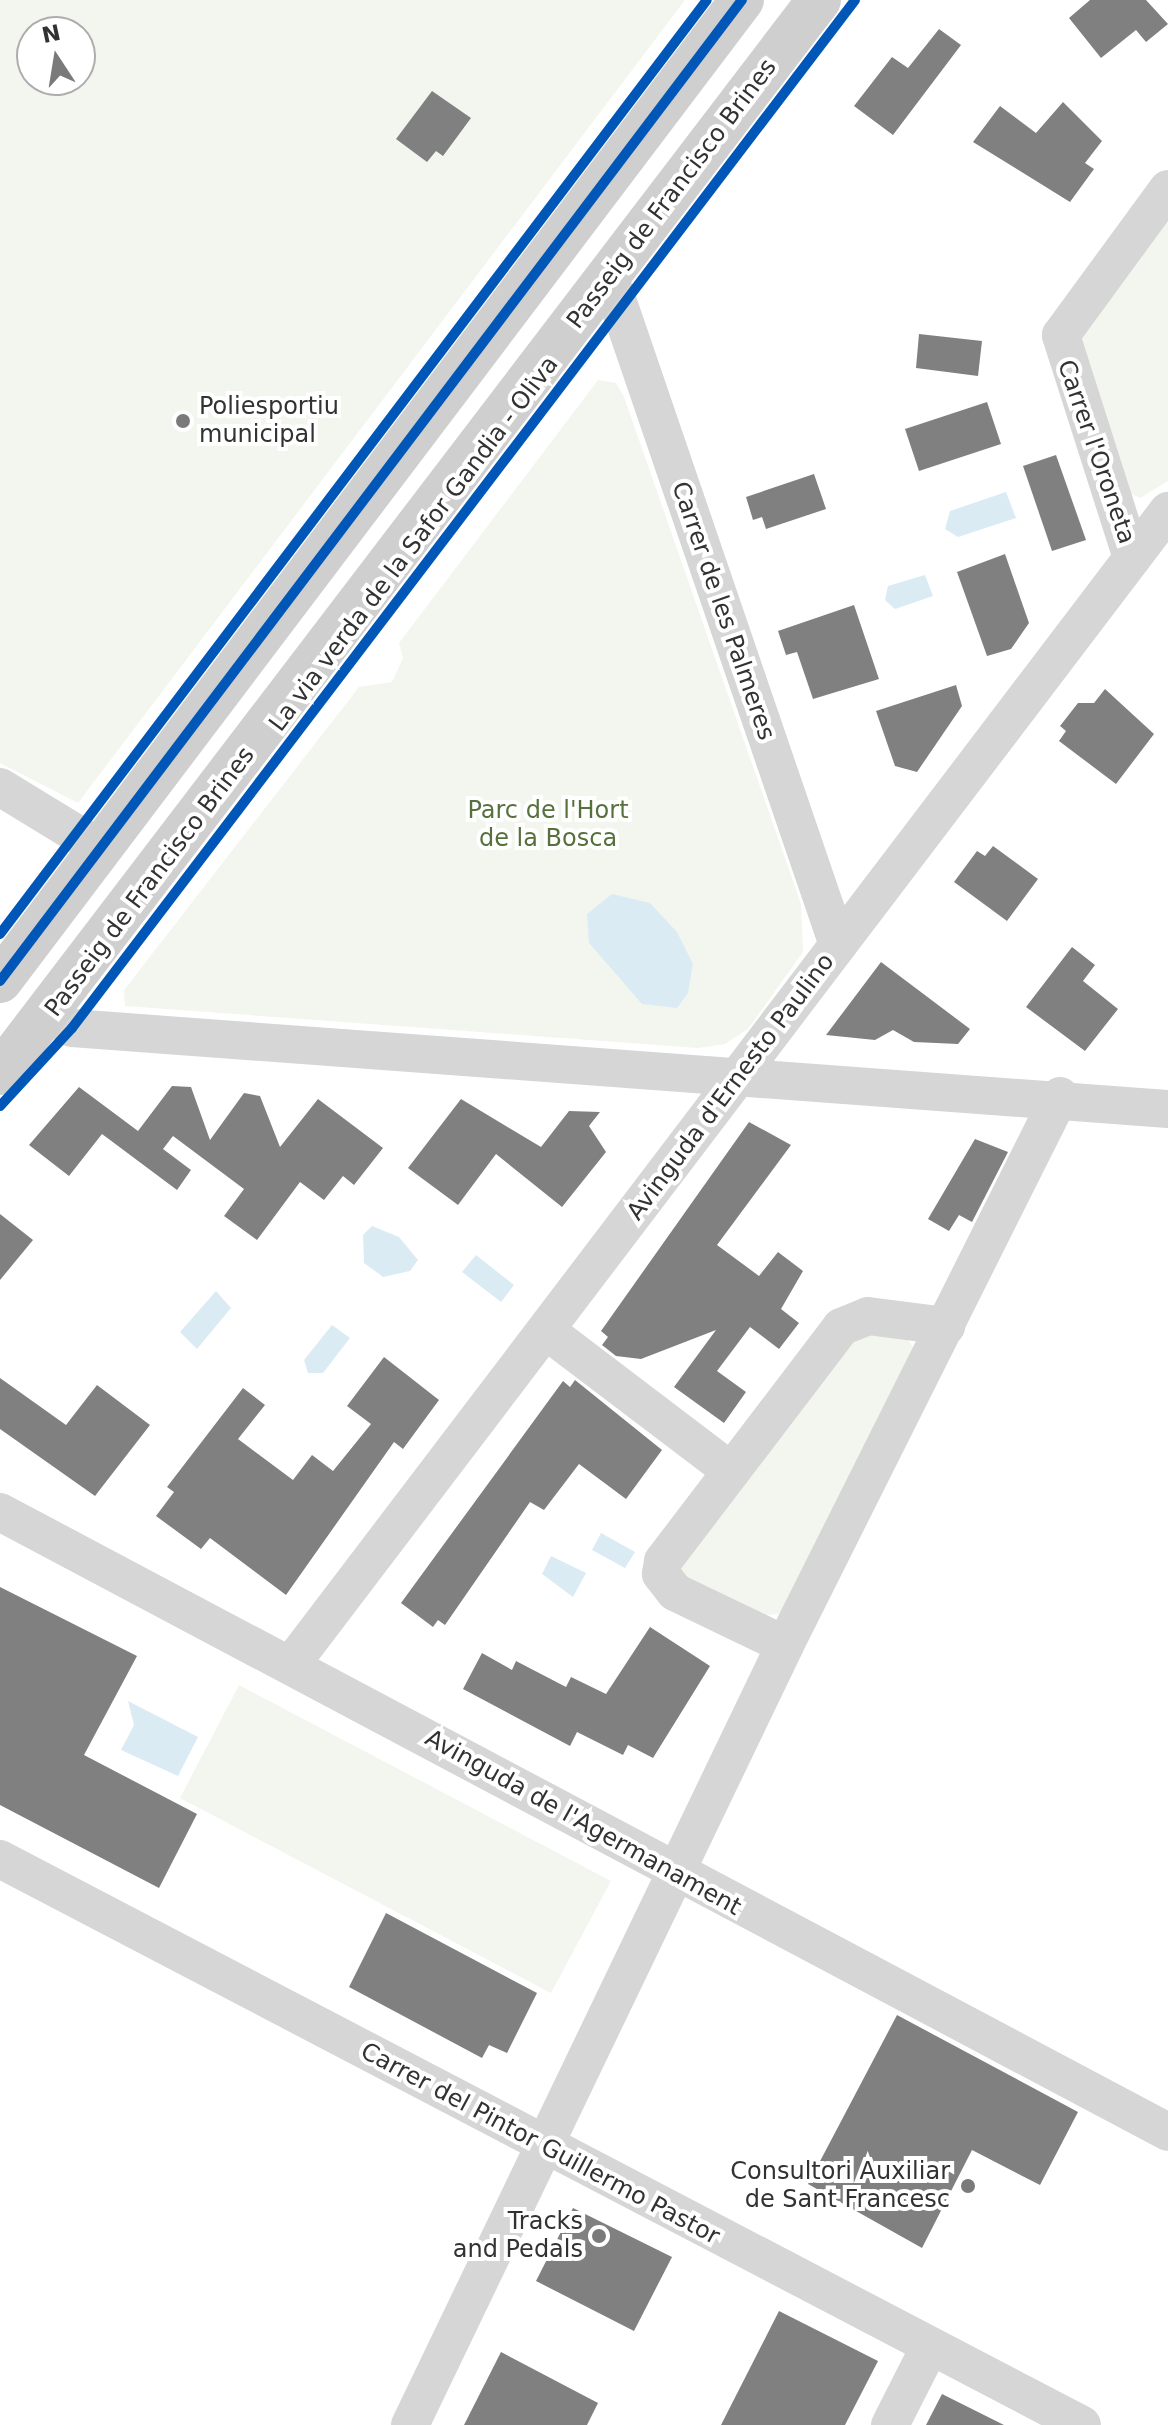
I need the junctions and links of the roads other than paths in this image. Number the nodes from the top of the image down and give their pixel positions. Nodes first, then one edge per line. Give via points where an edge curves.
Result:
1 (742, 0) edge
2 (819, 0) edge
3 (1168, 189) edge
4 (609, 276) junction
5 (1168, 511) edge
6 (1132, 558) junction
7 (0, 787) edge
8 (100, 848) junction
9 (838, 945) junction
10 (0, 980) edge
11 (49, 1015) junction
12 (7, 1052) edge
13 (739, 1073) junction
14 (1060, 1096) junction
15 (1168, 1109) edge
16 (946, 1326) junction
17 (548, 1332) junction
18 (730, 1470) junction
19 (0, 1512) edge
20 (785, 1645) junction
21 (293, 1662) junction
22 (0, 1859) edge
23 (678, 1877) junction
24 (1168, 2132) edge
25 (547, 2149) junction
26 (929, 2348) junction
27 (410, 2425) edge
28 (890, 2425) edge
29 (1082, 2425) edge

1 - 8 street
2 - 4 street, Passeig de Francisco Brines
3 - 6 street, Carrer l'Oroneta via 1061,335
4 - 9 street, Carrer de les Palmeres
4 - 11 street, Passeig de Francisco Brines
5 - 6 street, Avinguda d'Ernesto Paulino
6 - 9 street, Avinguda d'Ernesto Paulino
7 - 8 street
8 - 10 street
9 - 13 street, Avinguda d'Ernesto Paulino
10 - 11 street
11 - 12 street, Passeig de Francisco Brines
11 - 13 street via 72,1028
13 - 14 street
13 - 17 street, Avinguda d'Ernesto Paulino
14 - 15 street
14 - 16 street
16 - 18 street via 849,1320
16 - 20 street
17 - 18 street
17 - 21 street, Avinguda d'Ernesto Paulino
18 - 20 street via 661,1574 675,1592
19 - 21 street, Avinguda de l'Agermanament
20 - 23 street
21 - 23 street, Avinguda de l'Agermanament
22 - 25 street, Carrer del Pintor Guillermo Pastor
23 - 24 street, Avinguda de l'Agermanament
23 - 25 street
25 - 26 street, Carrer del Pintor Guillermo Pastor
25 - 27 street
26 - 28 street
26 - 29 street, Carrer del Pintor Guillermo Pastor

